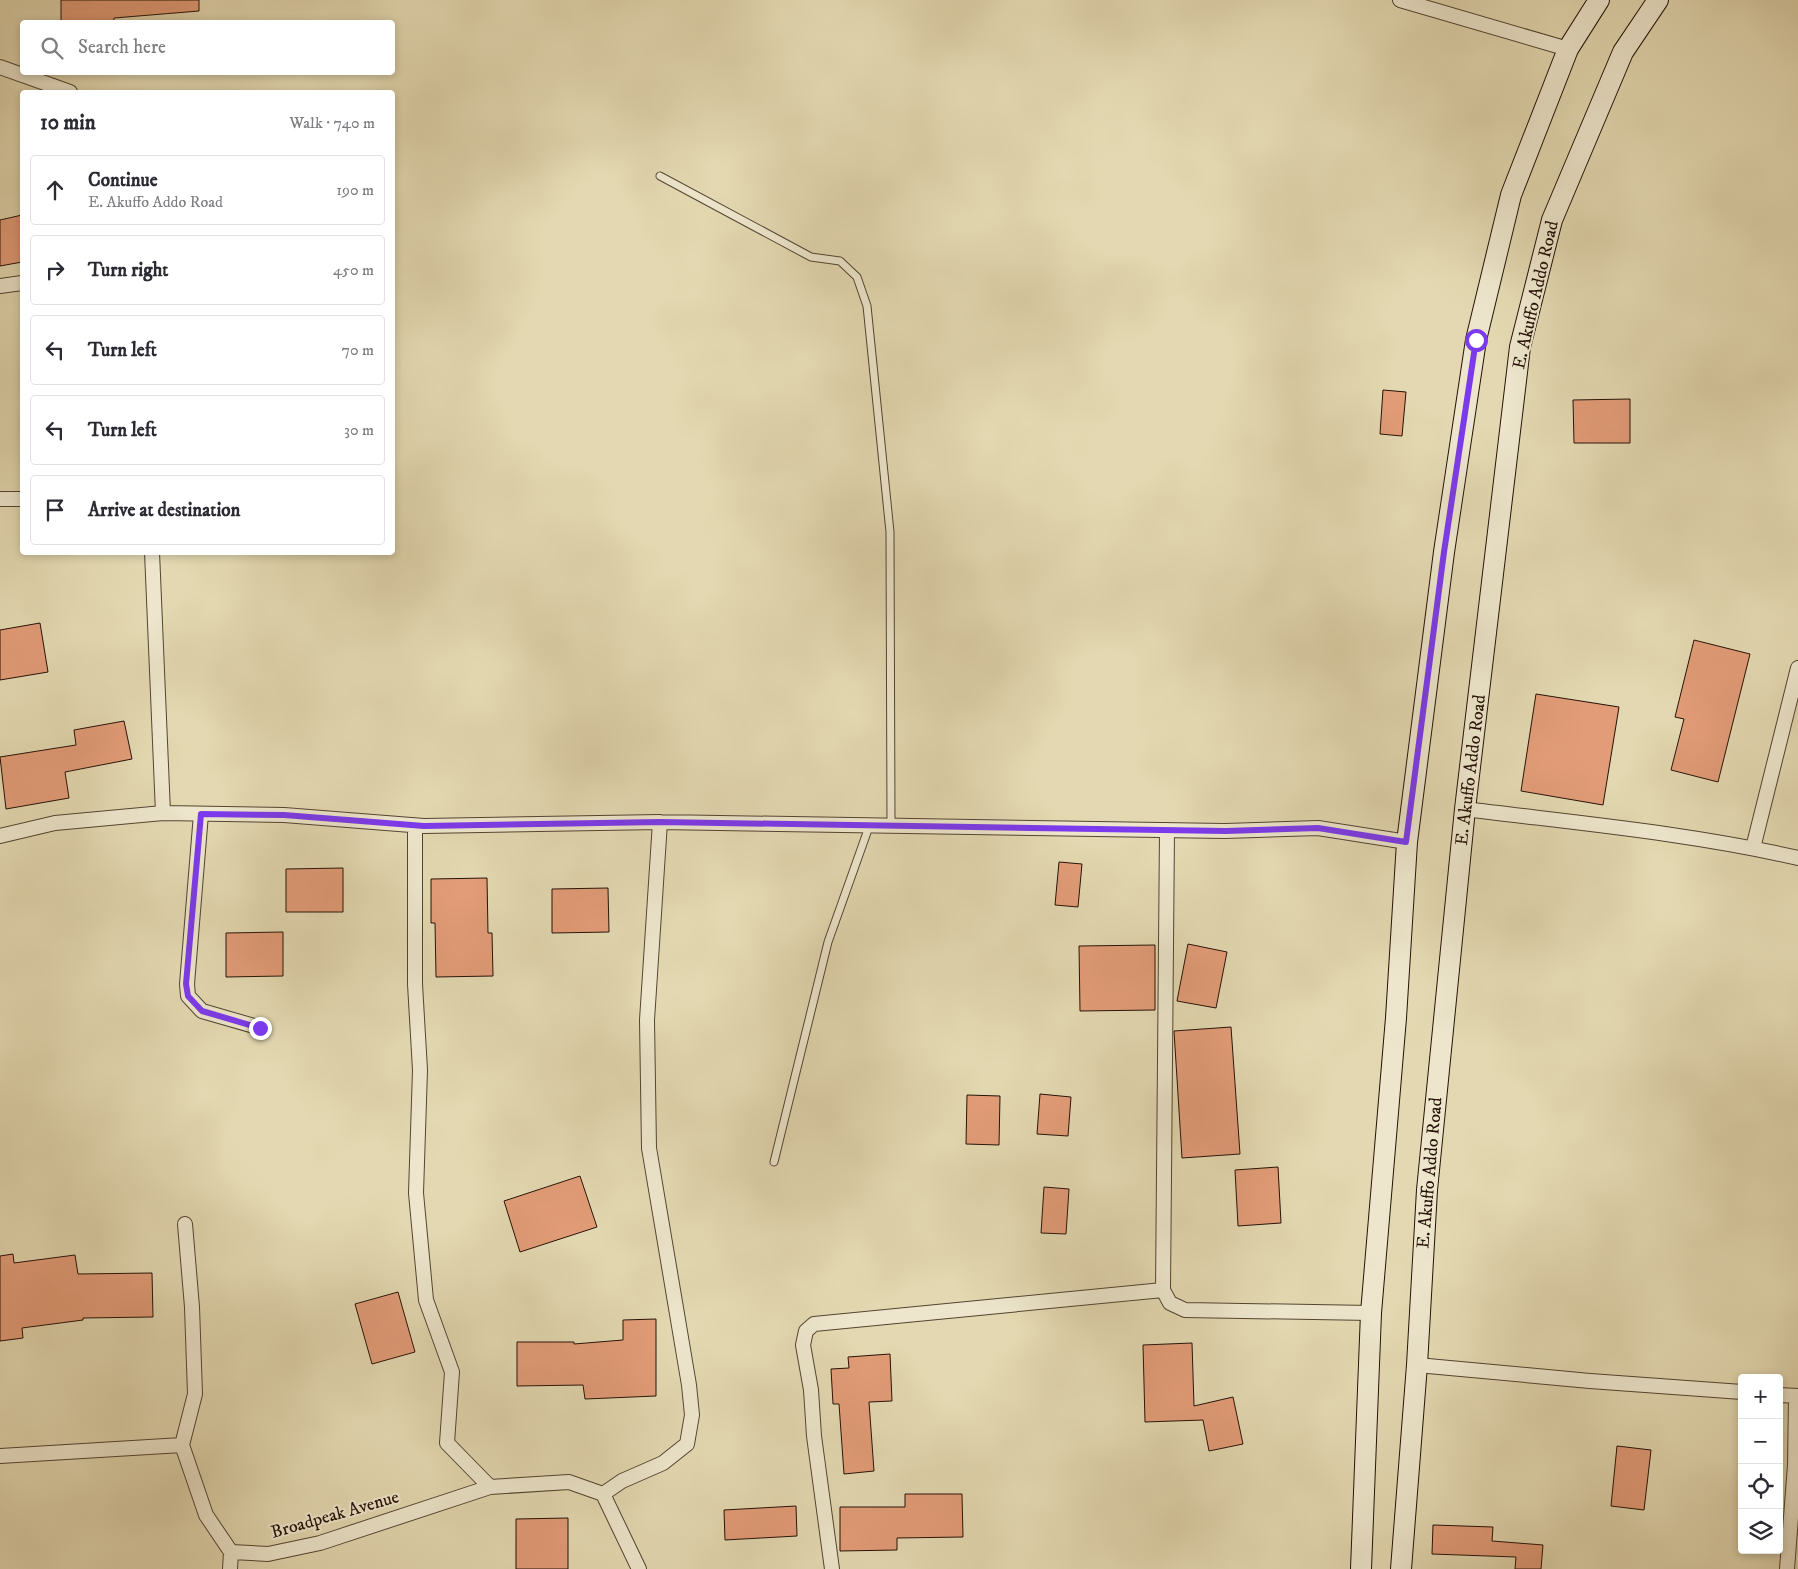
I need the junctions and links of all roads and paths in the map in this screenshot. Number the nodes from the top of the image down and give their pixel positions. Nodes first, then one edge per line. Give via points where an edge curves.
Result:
1 (1400, 0) edge
2 (1599, 0) edge
3 (1658, 0) edge
4 (1568, 49) junction
5 (0, 67) edge
6 (20, 74) edge
7 (22, 75) edge
8 (64, 90) edge
9 (660, 176) dead end
10 (20, 282) edge
11 (0, 286) edge
12 (0, 498) edge
13 (20, 498) edge
14 (152, 555) edge
15 (1798, 668) edge
16 (1465, 809) junction
17 (163, 813) junction
18 (201, 814) junction
19 (660, 822) junction
20 (870, 824) junction
21 (891, 824) junction
22 (416, 826) junction
23 (1168, 830) junction
24 (0, 836) edge
25 (1406, 842) junction
26 (1753, 848) junction
27 (1798, 858) edge
28 (260, 1028) dead end
29 (774, 1162) dead end
30 (185, 1224) dead end
31 (1162, 1290) junction
32 (1371, 1313) junction
33 (1417, 1365) junction
34 (1738, 1392) edge
35 (1783, 1395) edge
36 (1797, 1396) edge
37 (182, 1445) junction
38 (0, 1456) edge
39 (490, 1488) junction
40 (603, 1494) junction
41 (231, 1552) junction
42 (230, 1569) edge
43 (639, 1569) edge
44 (832, 1569) edge
45 (1361, 1569) edge
46 (1401, 1569) edge
47 (1787, 1569) edge

1 - 4 street
2 - 4 main road
3 - 16 main road, E. Akuffo Addo Road via 1622,52 1552,220 1520,347
4 - 25 main road via 1511,195 1476,340
5 - 6 street
7 - 8 street
9 - 21 lane via 811,257 840,261 857,277 866,306 890,532
10 - 11 street
12 - 13 street
14 - 17 street
15 - 26 street
16 - 26 street
16 - 33 main road, E. Akuffo Addo Road via 1427,1190
17 - 18 street
17 - 24 street via 55,823
18 - 22 street via 284,815
18 - 28 street via 186,984 188,996 202,1011
19 - 20 street
19 - 22 street
19 - 40 street via 647,1020 649,1148 692,1415 687,1444 663,1463 622,1481
20 - 21 street
20 - 29 lane via 828,942
21 - 23 street
22 - 39 street via 415,984 420,1070 416,1193 426,1300 452,1372 448,1443
23 - 25 street via 1318,828
23 - 31 street
25 - 32 main road via 1396,1018
26 - 27 street
30 - 37 street via 195,1394
31 - 32 street via 1170,1303 1185,1310
31 - 44 street via 814,1324 806,1331 803,1345
32 - 45 main road
33 - 34 street
33 - 46 main road, E. Akuffo Addo Road
35 - 36 street
36 - 47 street
37 - 38 street
37 - 41 street via 206,1515
39 - 40 street, Broadpeak Avenue via 569,1482
39 - 41 street, Broadpeak Avenue via 320,1543 268,1554
40 - 43 street
41 - 42 street

